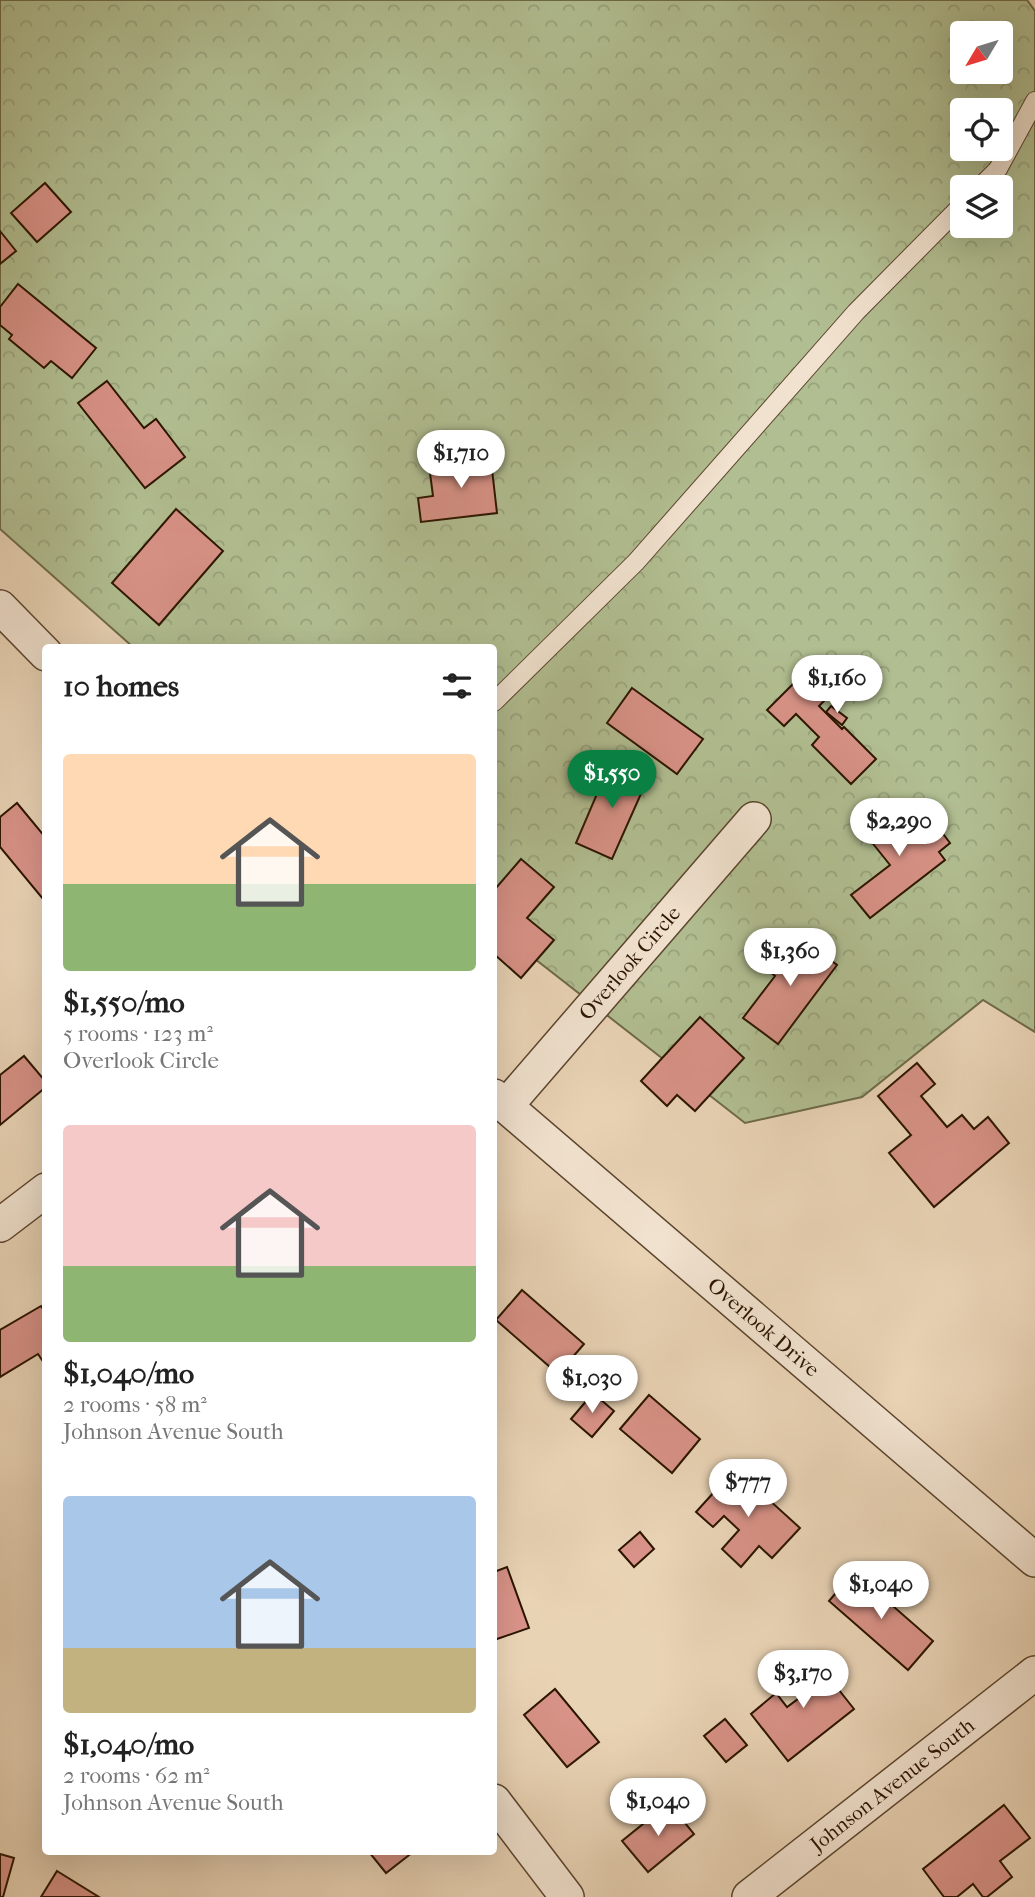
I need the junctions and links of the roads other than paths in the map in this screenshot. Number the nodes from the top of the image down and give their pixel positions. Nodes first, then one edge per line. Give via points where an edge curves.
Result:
1 (1035, 101) edge
2 (992, 175) edge
3 (950, 217) edge
4 (0, 607) edge
5 (42, 650) edge
6 (497, 699) edge
7 (754, 819) dead end
8 (500, 1101) edge
9 (42, 1193) edge
10 (0, 1225) edge
11 (1035, 1560) edge
12 (1035, 1673) edge
13 (497, 1805) edge
14 (567, 1897) edge
15 (749, 1897) edge

1 - 2 lane
3 - 6 lane via 856,312 636,562
4 - 5 street
7 - 8 street, Overlook Circle
8 - 11 street, Overlook Drive
9 - 10 street
12 - 15 street, Johnson Avenue South
13 - 14 street

